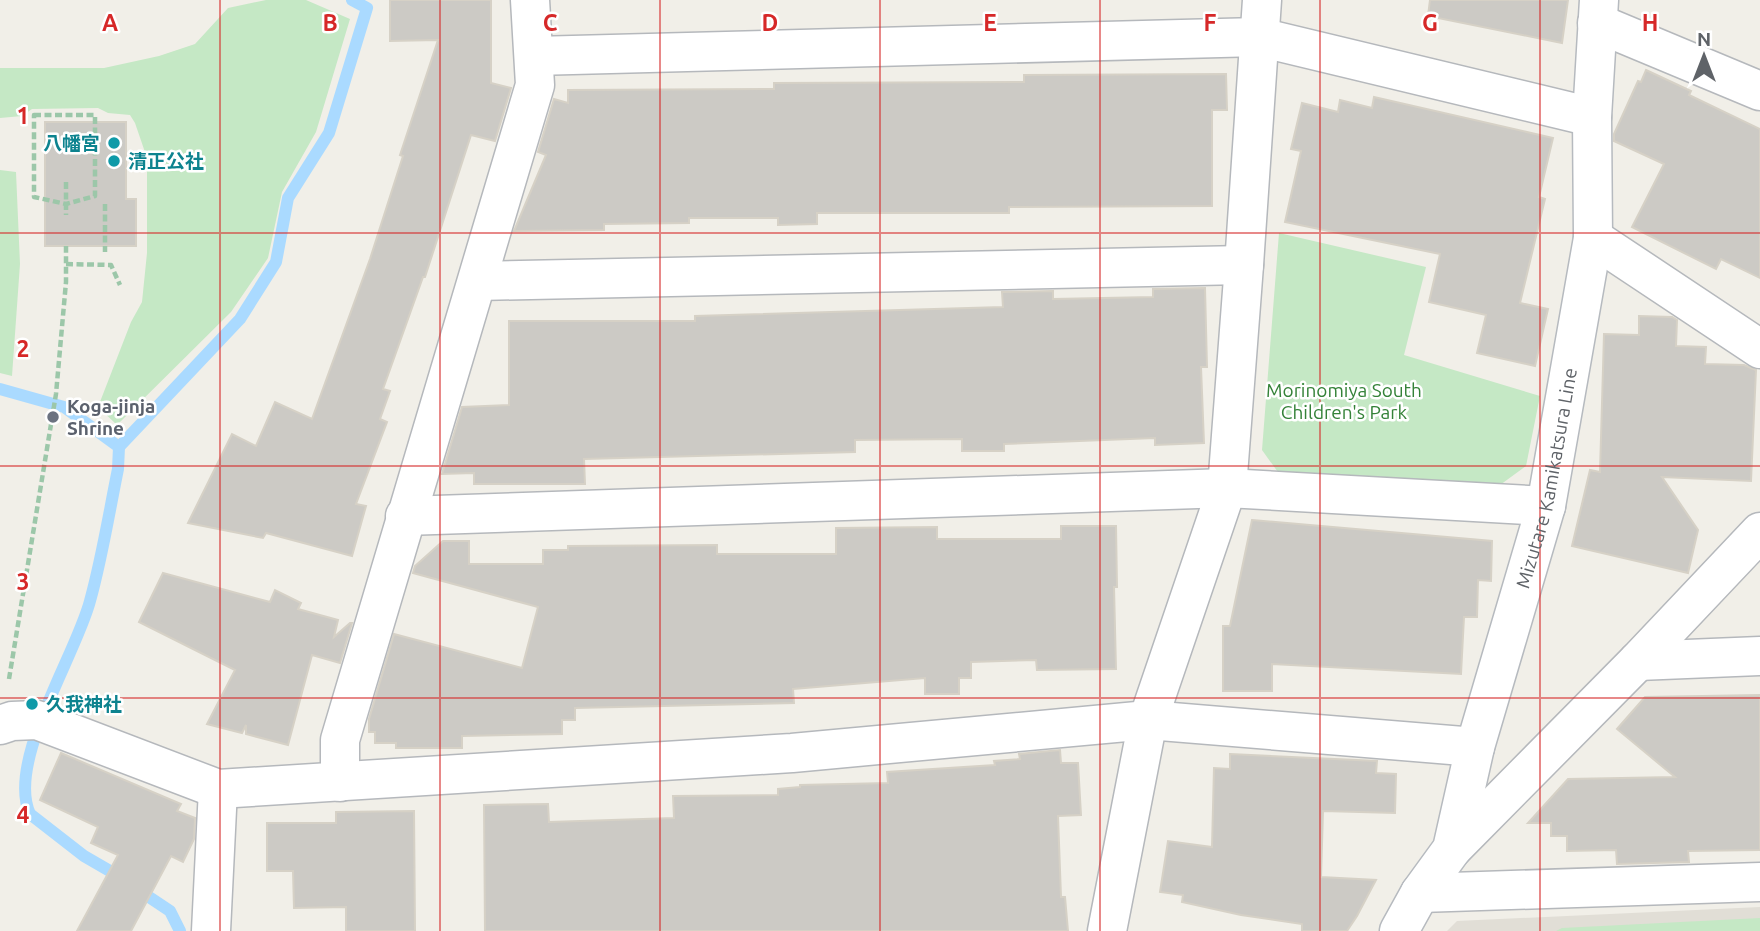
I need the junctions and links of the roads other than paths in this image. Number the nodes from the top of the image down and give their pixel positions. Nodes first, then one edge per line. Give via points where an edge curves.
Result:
1 (530, 0) edge
2 (1262, 0) edge
3 (1598, 11) edge
4 (1259, 37) junction
5 (534, 56) junction
6 (1760, 91) edge
7 (1592, 117) junction
8 (1593, 239) junction
9 (1244, 265) junction
10 (478, 281) junction
11 (1760, 349) edge
12 (1227, 488) junction
13 (1546, 506) junction
14 (405, 516) junction
15 (1760, 532) edge
16 (1760, 656) edge
17 (1637, 661) junction
18 (1148, 720) junction
19 (22, 723) edge
20 (1475, 747) junction
21 (340, 782) junction
22 (218, 789) junction
23 (1452, 849) junction
24 (1760, 882) edge
25 (1420, 893) junction
26 (209, 930) edge
27 (1107, 931) edge
28 (1399, 931) edge

1 - 5 street
2 - 4 street
3 - 6 street
3 - 7 street, Mizutare Kamikatsura Line
4 - 5 street
4 - 7 street
4 - 9 street
5 - 10 street via 535,85
7 - 8 street, Mizutare Kamikatsura Line
8 - 11 street
8 - 13 street, Mizutare Kamikatsura Line
9 - 10 street
9 - 12 street
10 - 14 street
12 - 13 street
12 - 14 street
12 - 18 street
13 - 20 street, Mizutare Kamikatsura Line
14 - 21 street via 340,740
15 - 17 street
16 - 17 street
17 - 23 street
18 - 20 street
18 - 21 street via 792,753
18 - 27 street
19 - 22 street
20 - 23 street, Mizutare Kamikatsura Line
21 - 22 street
22 - 26 street
23 - 25 street, Mizutare Kamikatsura Line
24 - 25 street
25 - 28 street, Mizutare Kamikatsura Line

